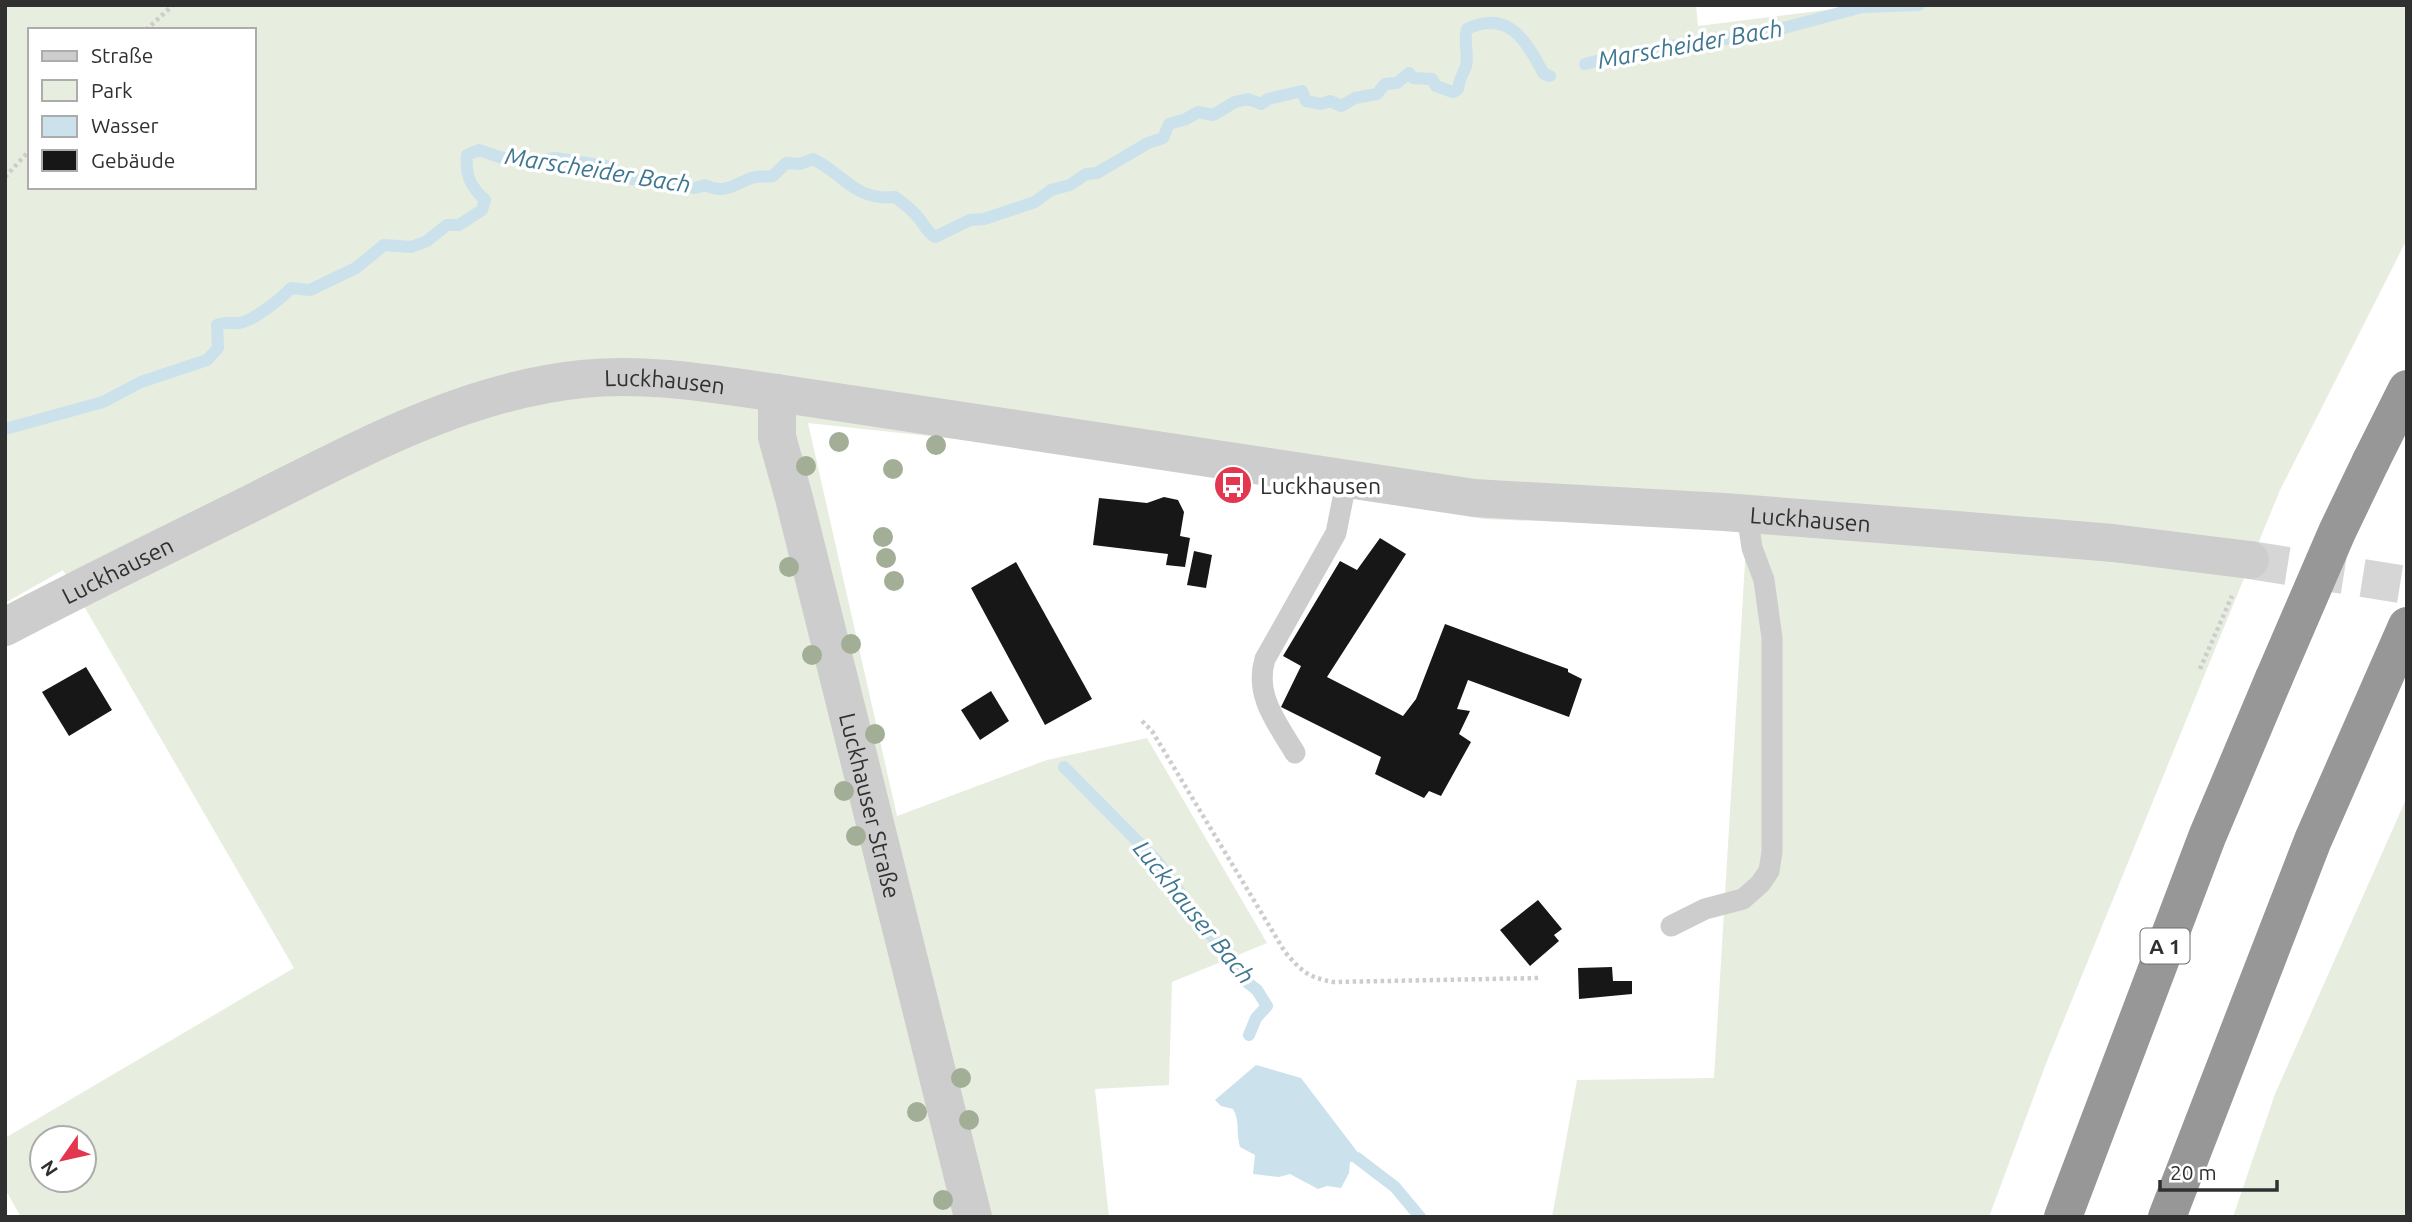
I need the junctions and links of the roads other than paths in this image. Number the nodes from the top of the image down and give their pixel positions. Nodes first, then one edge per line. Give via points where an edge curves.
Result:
1 (2407, 389) edge
2 (777, 393) junction
3 (1347, 478) junction
4 (1747, 514) junction
5 (2243, 575) tunnel mouth
6 (2407, 626) edge
7 (5, 627) edge
8 (1295, 753) dead end
9 (1671, 926) dead end
10 (974, 1217) edge
11 (2063, 1217) edge
12 (2167, 1217) edge

1 - 11 highway, A 1, bridge via 2337,532 2207,837
2 - 3 street, Luckhausen
2 - 7 street, Luckhausen via 616,376 545,385 456,408 354,453
2 - 10 street, Luckhauser Straße via 776,438
3 - 4 street, Luckhausen via 1474,498
3 - 8 lane via 1336,533 1261,673 1267,707
4 - 5 street, Luckhausen via 2113,543
4 - 9 lane via 1752,548 1764,580 1772,638 1769,871 1743,899 1705,909
6 - 12 highway via 2314,840

